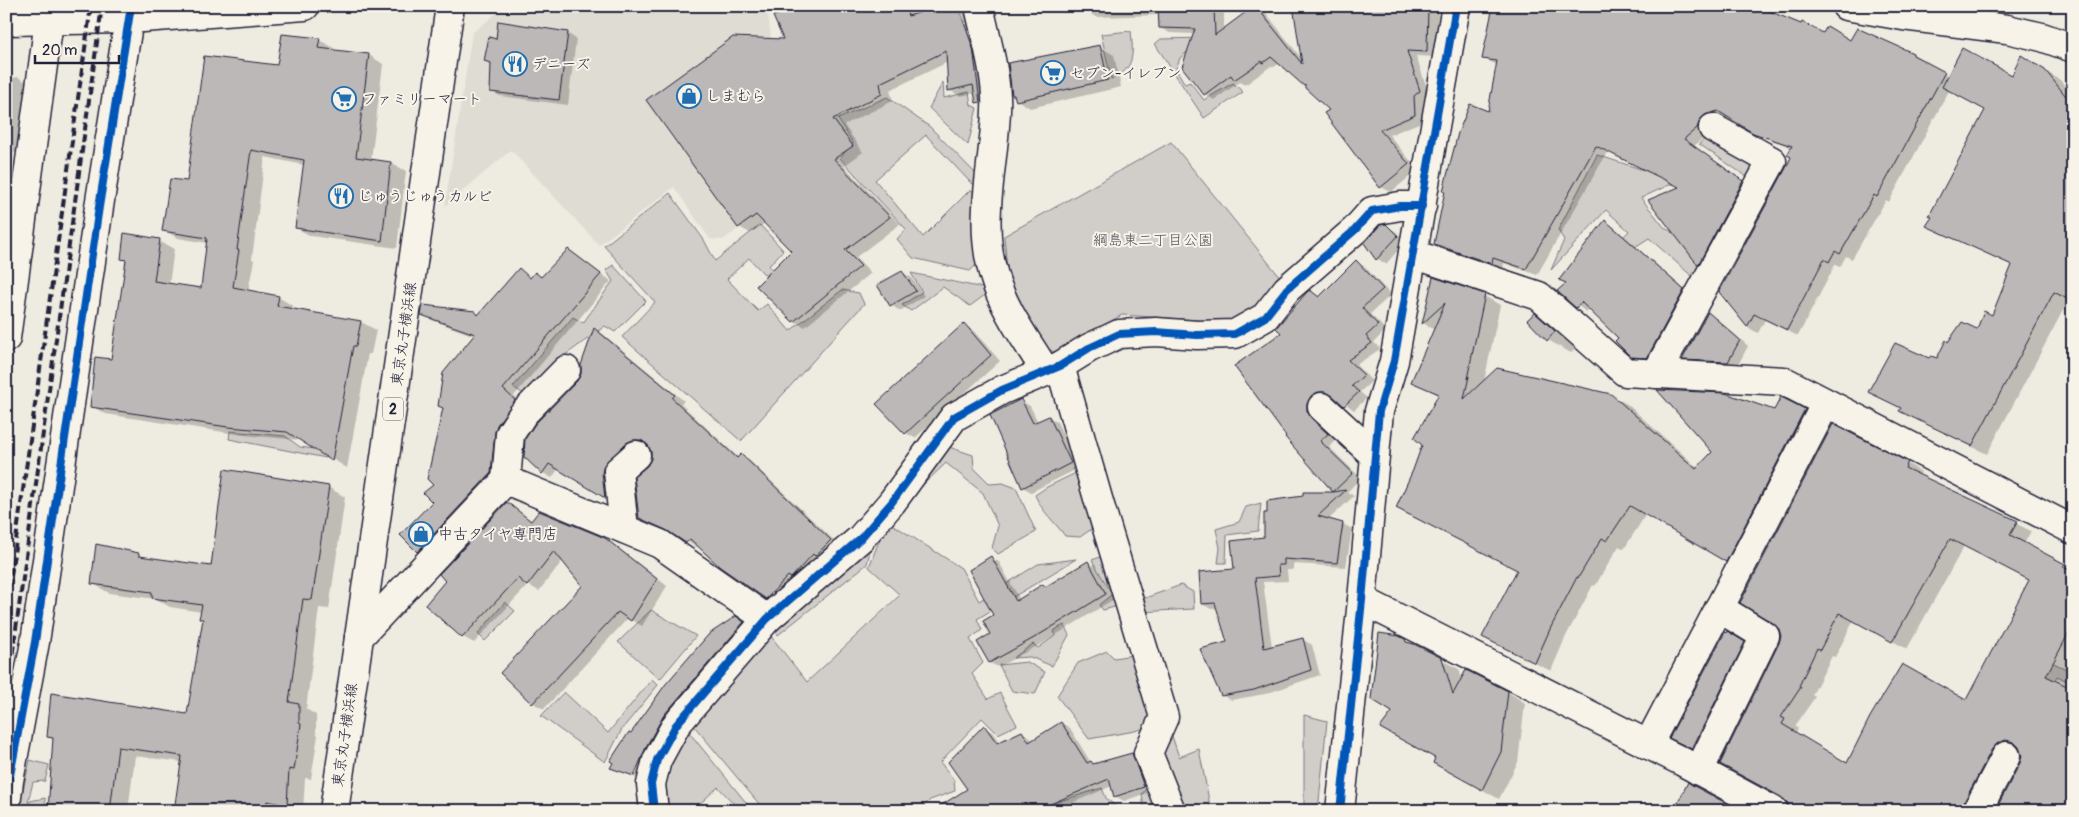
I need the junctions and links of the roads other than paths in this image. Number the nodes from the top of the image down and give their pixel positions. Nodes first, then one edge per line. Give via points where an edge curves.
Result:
1 (305, 6) edge
2 (450, 6) edge
3 (979, 6) edge
4 (1456, 6) edge
5 (1846, 6) edge
6 (1903, 11) edge
7 (130, 12) edge
8 (51, 13) edge
9 (6, 21) edge
10 (2073, 48) edge
11 (1713, 128) dead end
12 (1422, 206) junction
13 (1413, 254) junction
14 (6, 338) edge
15 (1053, 369) junction
16 (566, 370) dead end
17 (1656, 374) junction
18 (1826, 402) junction
19 (1322, 407) dead end
20 (636, 455) dead end
21 (1375, 456) junction
22 (506, 480) junction
23 (624, 529) junction
24 (2073, 530) edge
25 (1362, 600) junction
26 (1719, 608) junction
27 (767, 618) junction
28 (359, 637) junction
29 (1648, 745) junction
30 (2006, 756) dead end
31 (1699, 771) junction
32 (6, 806) edge
33 (334, 811) edge
34 (654, 811) edge
35 (1171, 811) edge
36 (1340, 811) edge
37 (1774, 811) edge
38 (1977, 811) edge

1 - 7 street
2 - 28 street, 東京丸子横浜線 / 2
3 - 15 street via 997,109 986,212 988,252 1005,305
4 - 12 street
5 - 6 street
6 - 10 street via 2007,29
7 - 8 street
7 - 32 street via 35,642
8 - 9 street
8 - 14 street
11 - 17 street via 1772,161
12 - 13 street
12 - 15 street via 1400,206 1372,212 1287,289 1265,317 1235,334 1118,334
13 - 17 street via 1538,296 1625,372
13 - 21 street via 1394,361 1379,411
15 - 27 street via 1002,390 954,417 892,502 861,538
15 - 35 street via 1099,502 1164,717 1148,753
16 - 22 street via 524,414 510,434
17 - 18 street via 1784,381
18 - 24 street
18 - 26 street
19 - 21 street
20 - 23 street via 618,471
21 - 25 street
22 - 23 street
22 - 28 street
23 - 27 street via 660,544
25 - 29 street
25 - 36 street
26 - 29 street
26 - 31 street via 1765,636
27 - 34 street via 676,725 657,760 651,784
28 - 33 street, 東京丸子横浜線 / 2
29 - 31 street
30 - 38 street
31 - 37 street

